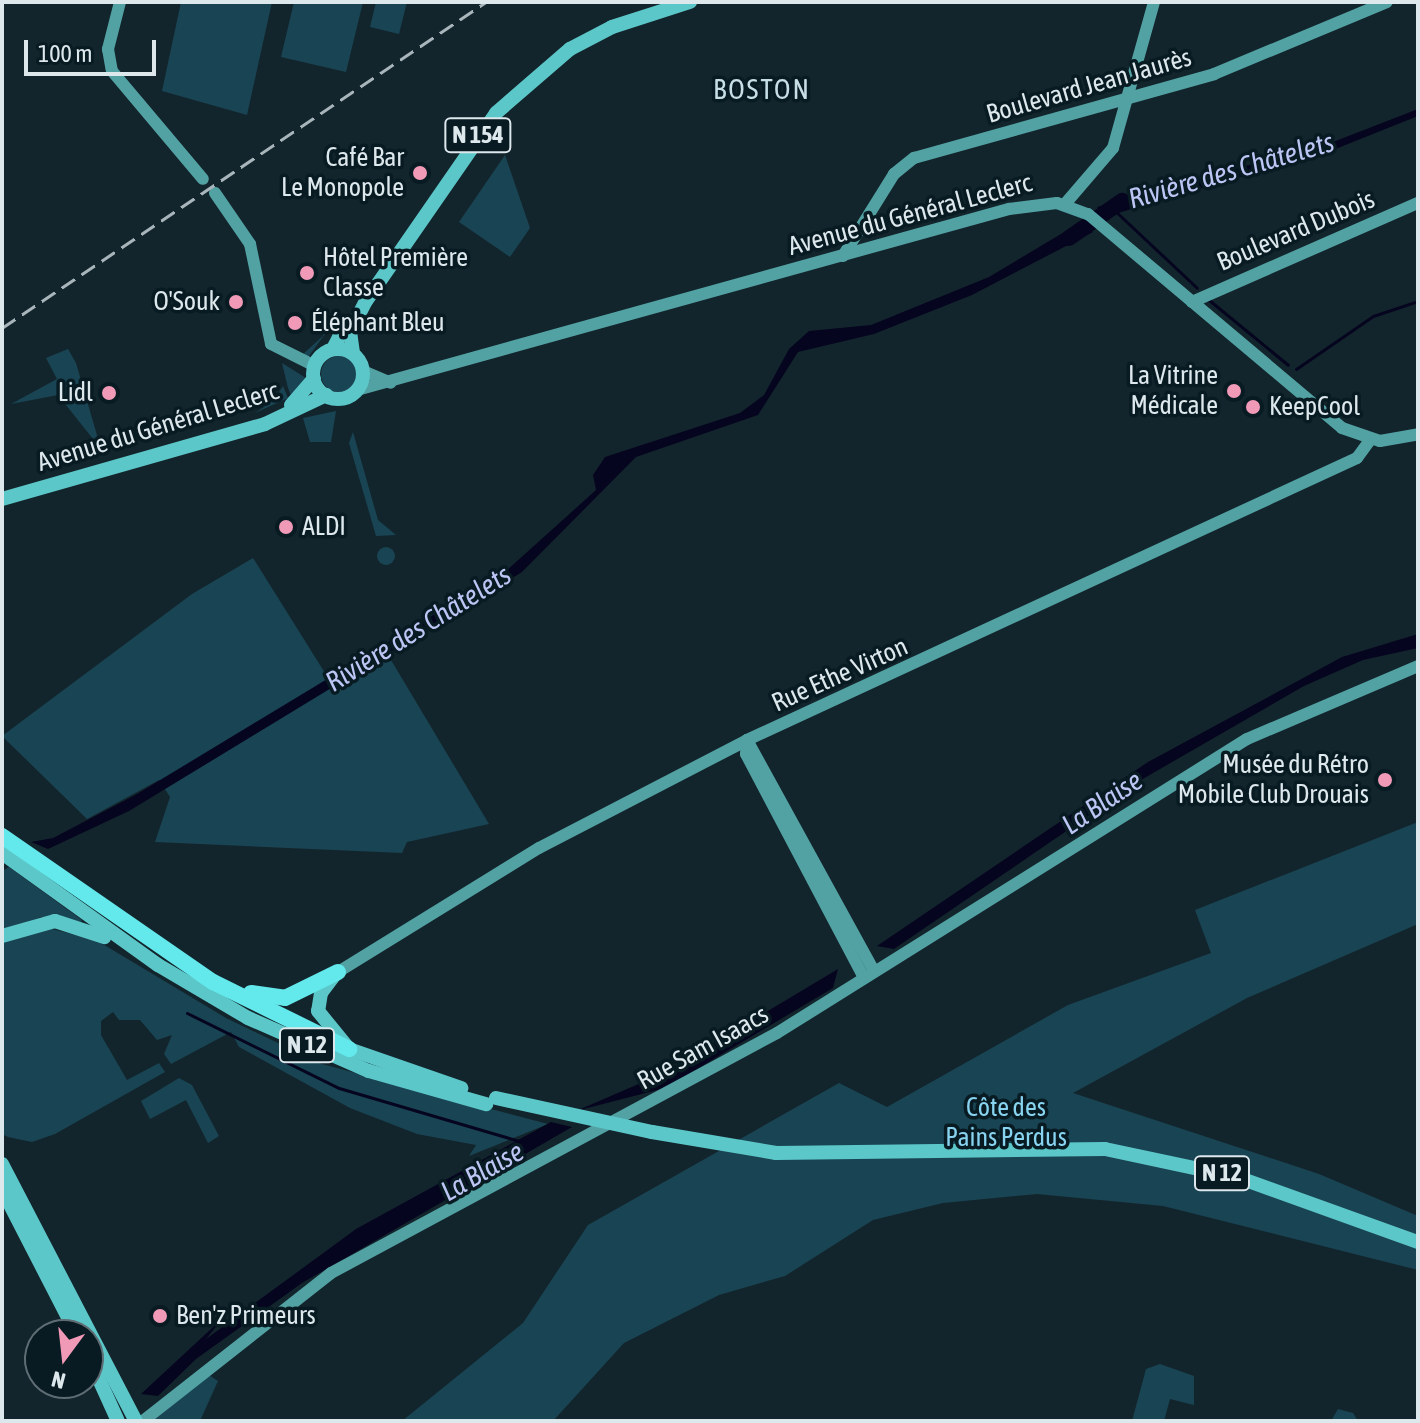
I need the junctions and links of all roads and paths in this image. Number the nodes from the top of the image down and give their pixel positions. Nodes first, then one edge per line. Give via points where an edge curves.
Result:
1 (120, 2) edge
2 (667, 2) edge
3 (690, 2) edge
4 (1154, 2) edge
5 (1387, 2) edge
6 (1128, 96) junction
7 (203, 179) dead end
8 (215, 193) dead end
9 (1418, 203) edge
10 (1065, 204) junction
11 (843, 256) junction
12 (1192, 302) junction
13 (333, 349) junction
14 (353, 353) junction
15 (363, 371) junction
16 (314, 373) junction
17 (394, 384) junction
18 (357, 390) junction
19 (326, 395) junction
20 (1418, 434) edge
21 (1370, 440) junction
22 (2, 492) edge
23 (2, 499) edge
24 (1418, 666) edge
25 (750, 747) junction
26 (2, 827) edge
27 (5, 844) edge
28 (2, 936) edge
29 (338, 972) junction
30 (869, 975) junction
31 (210, 989) junction
32 (349, 1049) junction
33 (491, 1101) junction
34 (3, 1169) edge
35 (2, 1189) edge
36 (1418, 1242) edge
37 (69, 1319) edge
38 (104, 1386) edge
39 (111, 1400) junction
40 (118, 1421) edge
41 (125, 1421) edge
42 (136, 1421) edge
43 (143, 1421) edge

1 - 7 main road via 108,49 112,71
2 - 13 main road, N 154 via 574,39 505,94 441,177
3 - 14 main road, N 154 via 597,34 552,62 496,113 360,310 350,332
4 - 6 main road
5 - 6 main road, Boulevard Jean Jaurès via 1214,74
6 - 10 main road via 1113,148
6 - 11 main road, Boulevard Jean Jaurès via 914,158 870,211
8 - 16 main road via 250,244 271,344
9 - 12 main road, Boulevard Dubois
10 - 11 main road, Avenue du Général Leclerc via 1020,206
10 - 12 main road, Avenue du Général Leclerc via 1088,214
11 - 17 main road, Avenue du Général Leclerc
12 - 21 main road, Avenue du Général Leclerc via 1342,428
13 - 14 main road
13 - 16 main road
14 - 15 main road
15 - 17 main road
15 - 18 main road
16 - 19 main road
16 - 22 main road, Avenue du Général Leclerc via 306,393 269,415
17 - 18 main road, Avenue du Général Leclerc
18 - 19 main road
19 - 23 main road, Avenue du Général Leclerc via 278,420
20 - 21 main road
21 - 25 main road, Rue Ethe Virton via 1357,458
24 - 30 main road, Rue Sam Isaacs via 1288,716 1116,817
25 - 29 main road, Rue Ethe Virton via 539,848
25 - 30 main road
26 - 27 highway
27 - 31 highway, N 12
28 - 31 main road via 36,923 72,924
29 - 31 highway via 280,999
29 - 32 main road via 321,993 318,1011
30 - 43 main road, Rue Sam Isaacs via 777,1033 331,1273
31 - 32 highway, N 12
31 - 33 main road, N 12 via 369,1071
32 - 33 main road, N 12
33 - 36 main road, N 12, bridge via 646,1135 776,1153 1105,1149 1209,1169
34 - 42 main road
35 - 37 main road
38 - 39 main road
39 - 40 main road
39 - 41 main road

